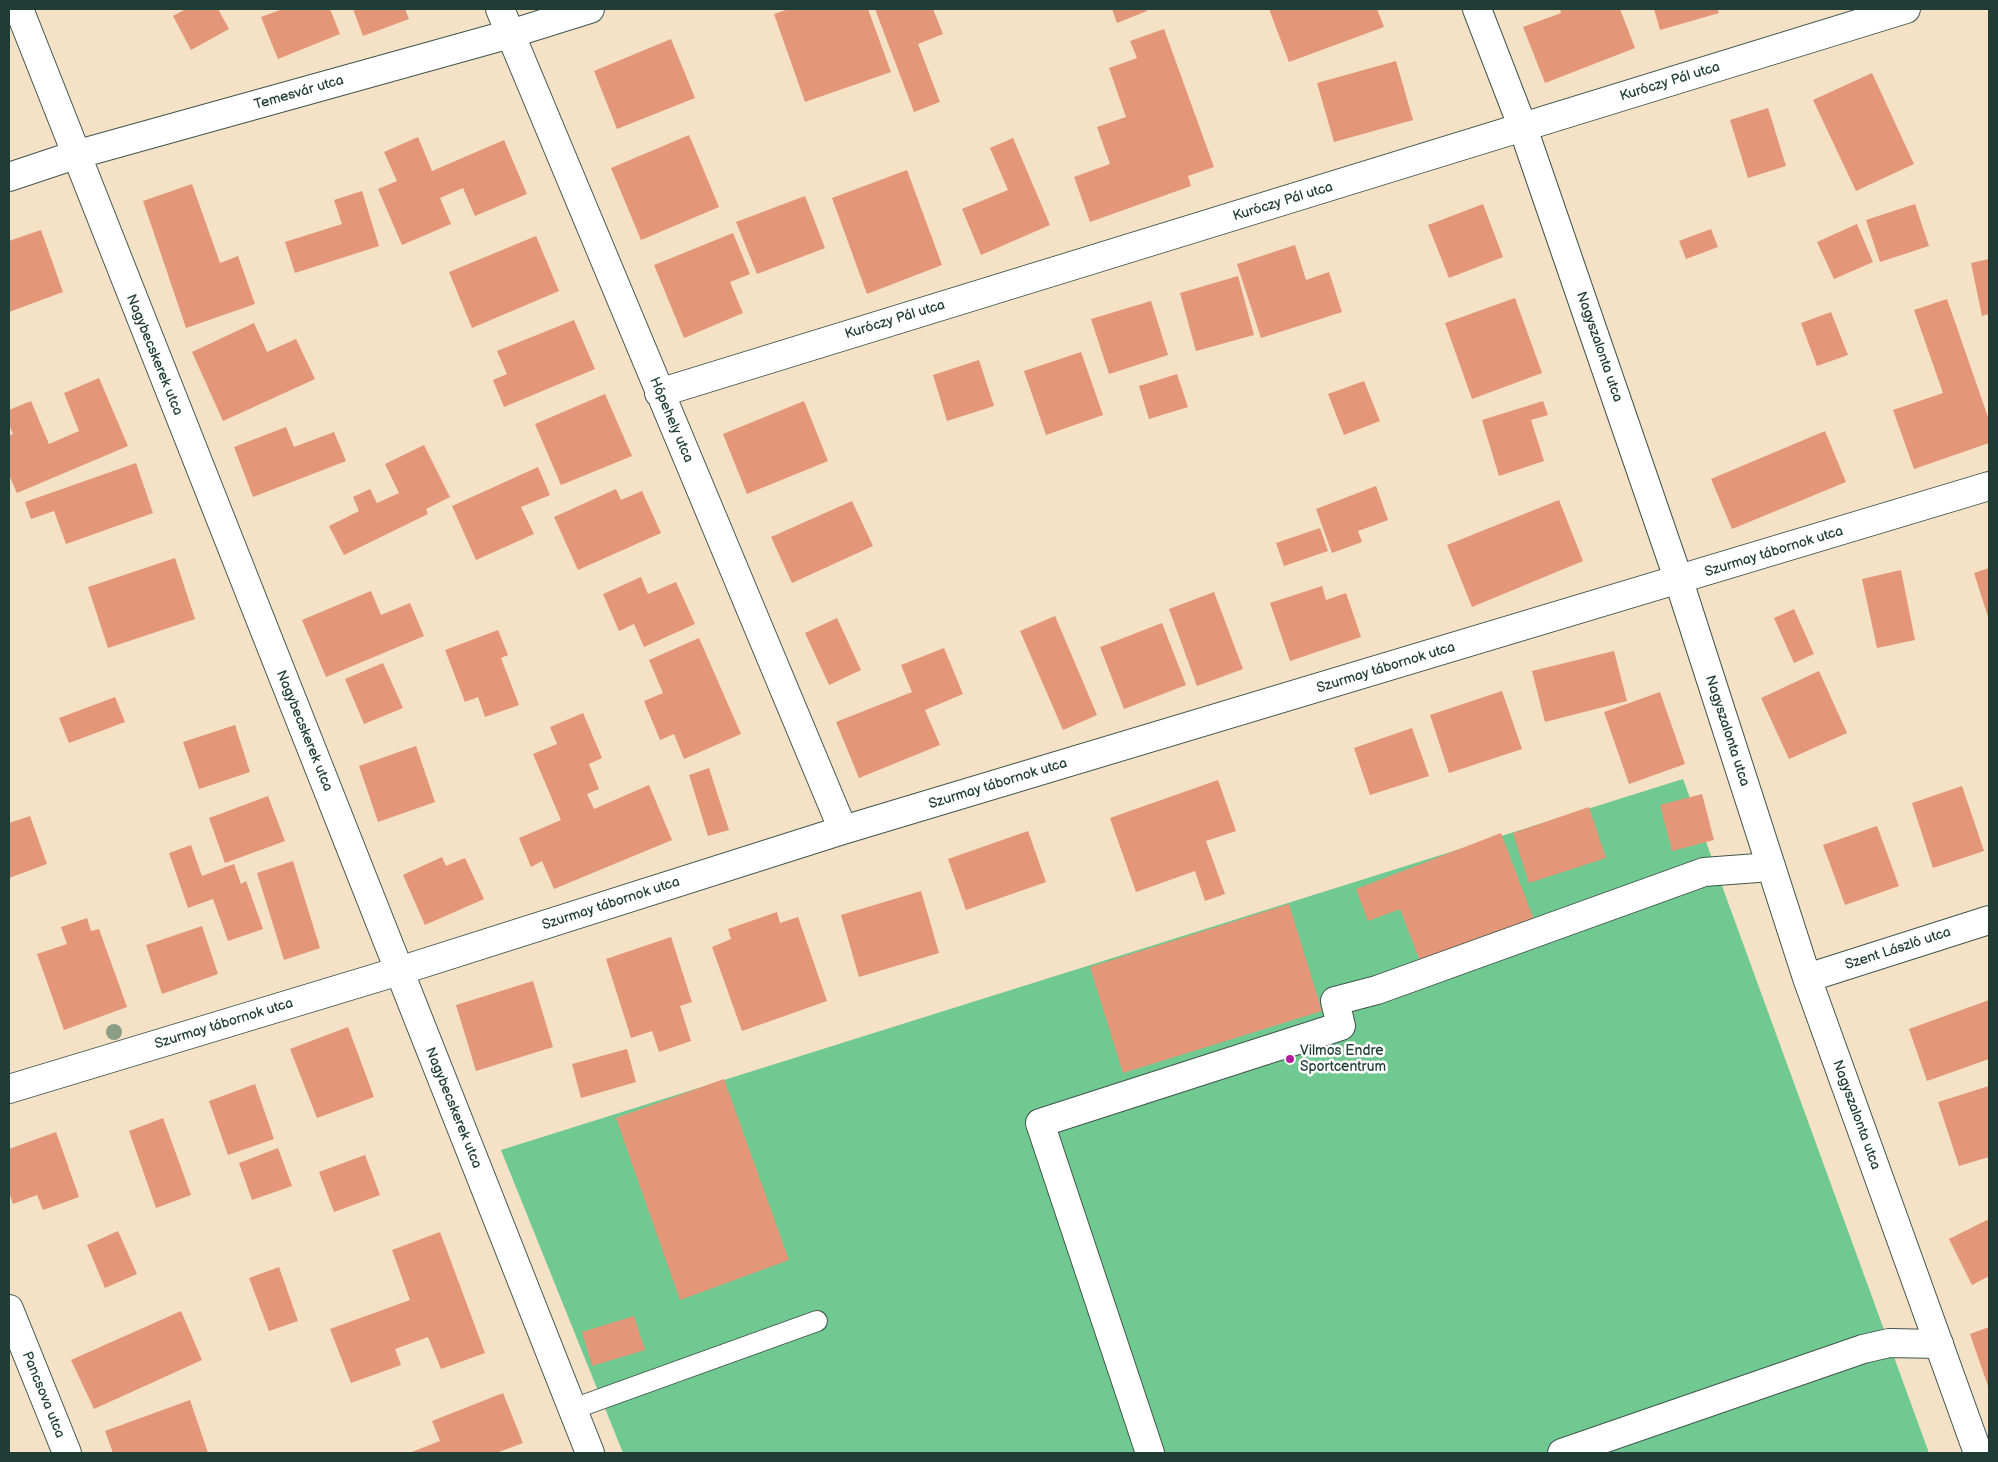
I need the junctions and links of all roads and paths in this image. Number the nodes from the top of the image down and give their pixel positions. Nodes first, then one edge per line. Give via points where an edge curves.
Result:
1 (19, 9) edge
2 (500, 9) edge
3 (590, 9) edge
4 (1478, 9) edge
5 (1906, 9) edge
6 (510, 34) junction
7 (1523, 128) junction
8 (75, 156) junction
9 (9, 177) edge
10 (659, 393) junction
11 (1989, 486) edge
12 (1679, 581) junction
13 (844, 830) junction
14 (1771, 867) junction
15 (1989, 920) edge
16 (399, 971) junction
17 (1807, 978) junction
18 (9, 1089) edge
19 (9, 1308) edge
20 (817, 1321) dead end
21 (1938, 1344) junction
22 (573, 1409) junction
23 (1980, 1443) edge
24 (67, 1453) edge
25 (590, 1453) edge
26 (1150, 1453) edge
27 (1562, 1453) edge

1 - 8 street, Nagybecskerek utca
2 - 6 street, Hópehely utca
3 - 6 street, Temesvár utca
4 - 7 street, Nagyszalonta utca
5 - 7 street, Kuróczy Pál utca
6 - 8 street, Temesvár utca
6 - 10 street, Hópehely utca
7 - 10 street, Kuróczy Pál utca
7 - 12 street, Nagyszalonta utca
8 - 9 street, Temesvár utca
8 - 16 street, Nagybecskerek utca
10 - 13 street, Hópehely utca
11 - 12 street, Szurmay tábornok utca
12 - 13 street, Szurmay tábornok utca
12 - 14 street, Nagyszalonta utca
13 - 16 street, Szurmay tábornok utca
14 - 17 street, Nagyszalonta utca
14 - 26 street via 1704,872 1377,990 1335,1001 1341,1026 1040,1122
15 - 17 street, Szent László utca
16 - 18 street, Szurmay tábornok utca
16 - 22 street, Nagybecskerek utca
17 - 21 street, Nagyszalonta utca
19 - 24 street, Pancsova utca
20 - 22 lane
21 - 23 street, Nagyszalonta utca
21 - 27 street via 1889,1343 1863,1349
22 - 25 street, Nagybecskerek utca

